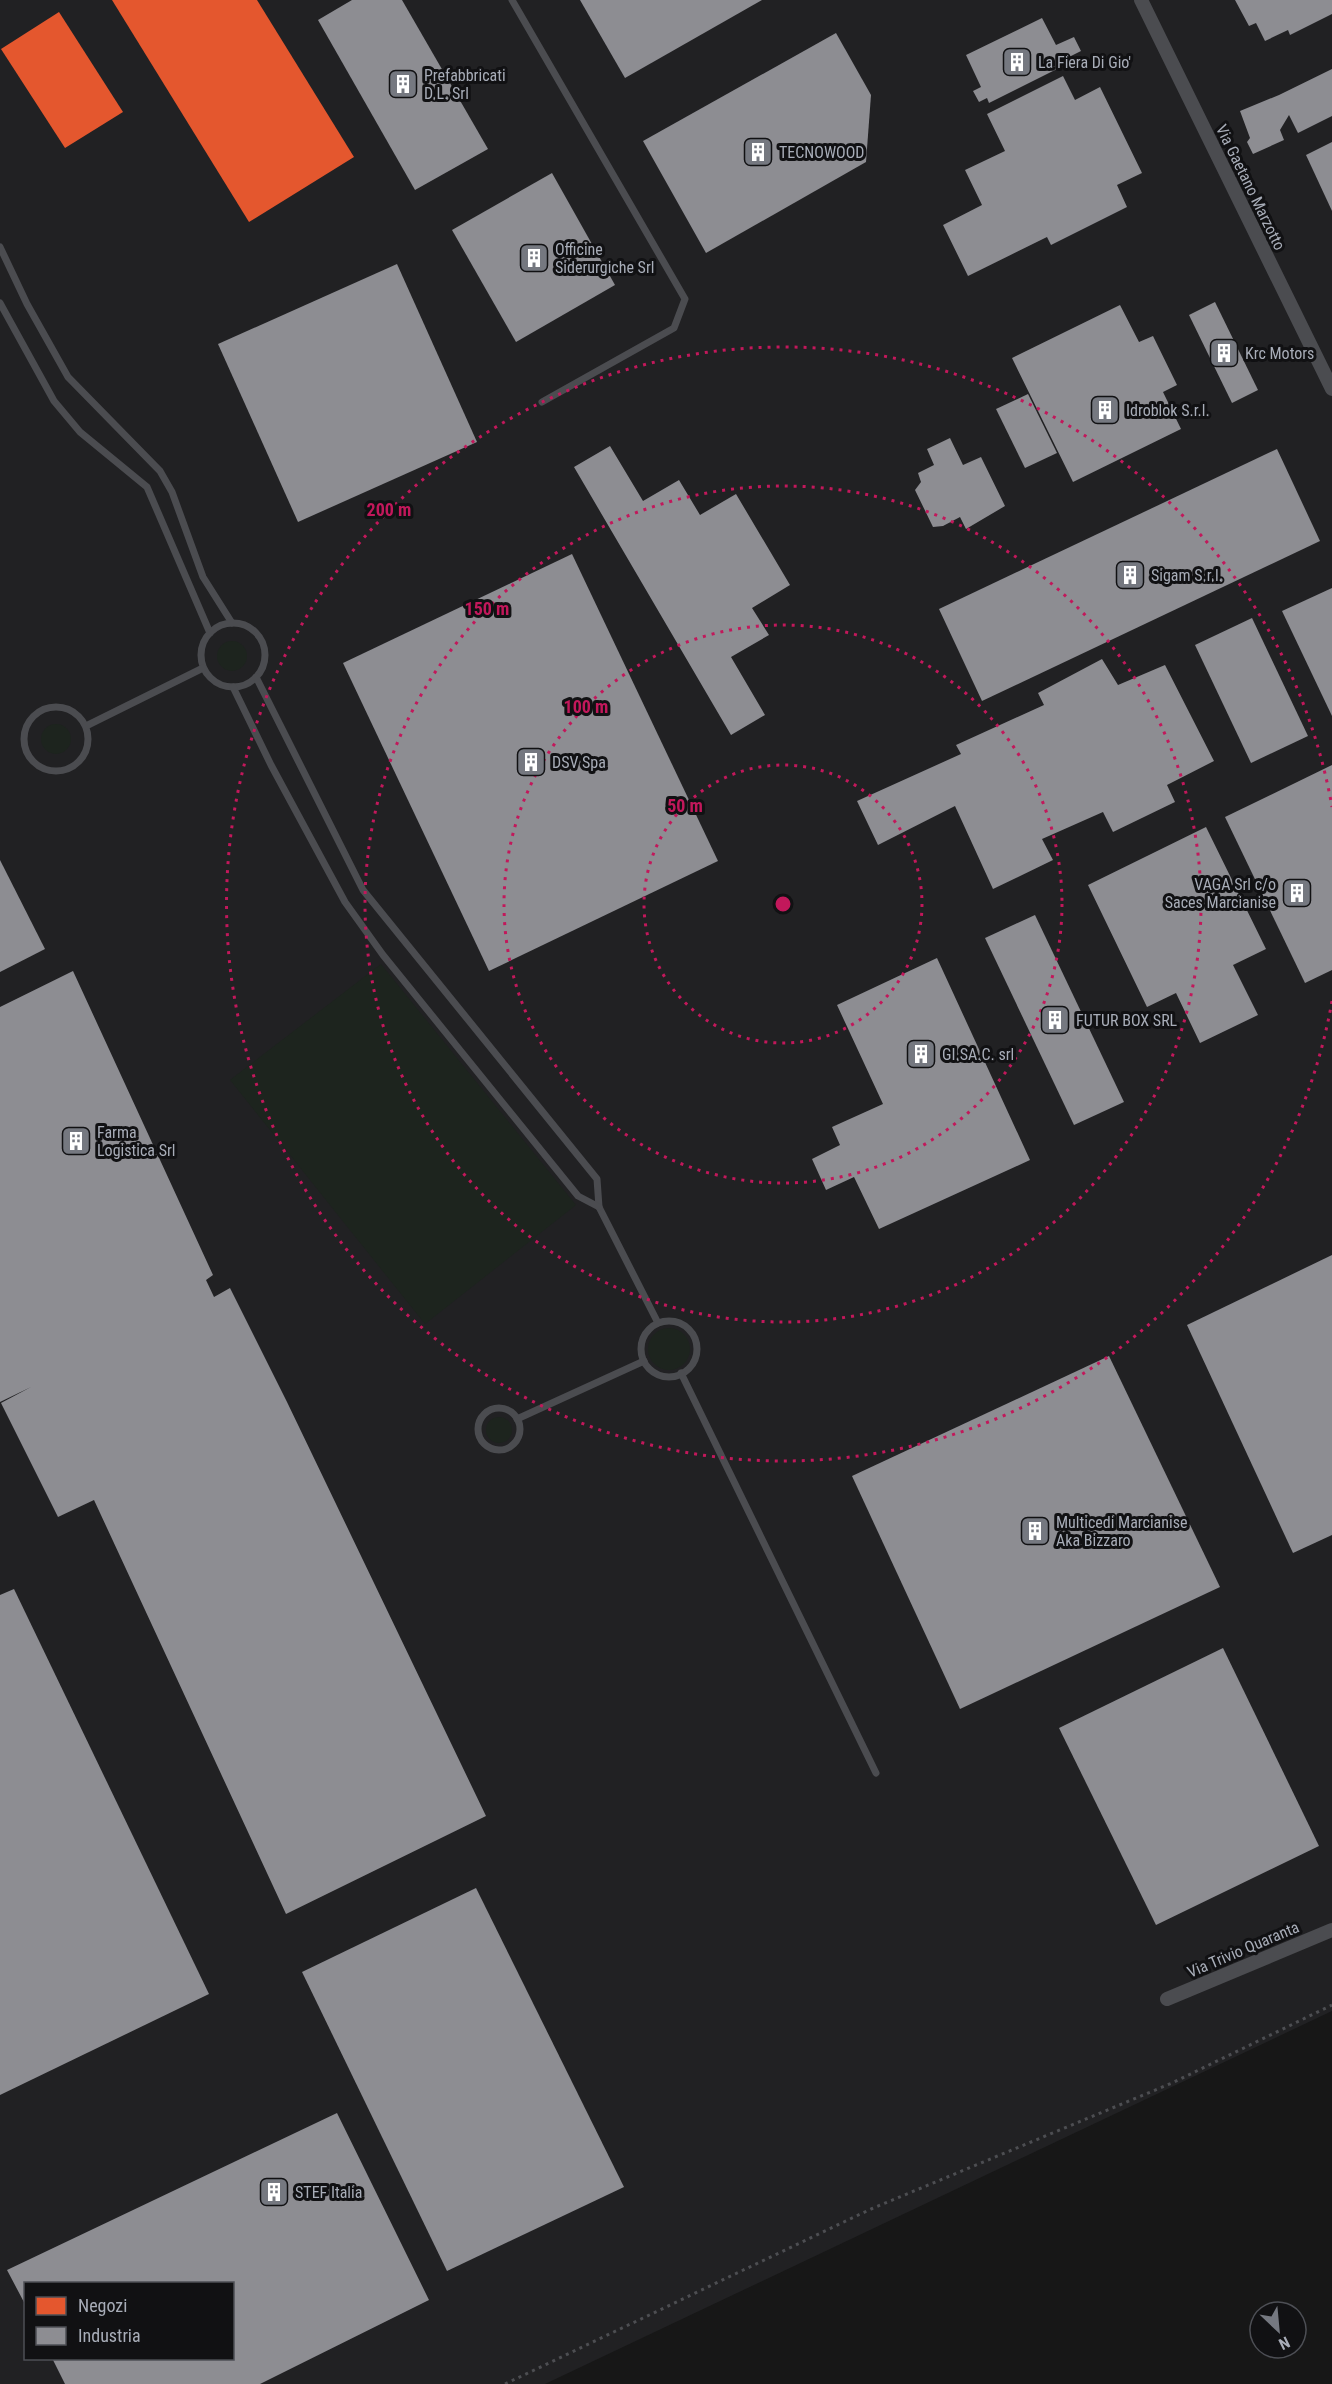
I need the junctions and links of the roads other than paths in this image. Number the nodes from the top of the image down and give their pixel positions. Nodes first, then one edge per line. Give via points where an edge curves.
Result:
1 (512, 0) edge
2 (1141, 0) edge
3 (0, 246) edge
4 (0, 303) edge
5 (1332, 389) edge
6 (543, 402) dead end
7 (232, 623) junction
8 (210, 633) junction
9 (203, 668) junction
10 (256, 677) junction
11 (233, 687) junction
12 (86, 726) junction
13 (599, 1208) junction
14 (658, 1323) junction
15 (644, 1361) junction
16 (681, 1373) junction
17 (518, 1419) junction
18 (876, 1773) dead end
19 (1332, 1930) edge
20 (1167, 1999) dead end

1 - 6 lane via 685,299 674,328
2 - 5 street, Via Gaetano Marzotto
3 - 7 lane via 68,377 160,471 172,492 203,577
4 - 8 lane via 54,400 80,432 147,487
7 - 8 lane
7 - 10 lane via 243,624 260,638 265,658
8 - 9 lane via 201,649
9 - 11 lane via 215,682
9 - 12 lane
10 - 11 lane
10 - 13 lane via 363,890 597,1179
11 - 13 lane via 345,902 383,955 579,1196
12 - 12 lane via 71,710 49,707 38,712 25,729 26,751 32,760 49,770 69,768 88,746
13 - 14 lane
14 - 15 lane via 644,1335
14 - 16 lane via 677,1322 693,1334 696,1352
15 - 16 lane via 664,1376
15 - 17 lane
16 - 18 lane
17 - 17 lane via 507,1410 493,1409 482,1417 479,1437 494,1450 508,1449 520,1433
19 - 20 street, Via Trivio Quaranta

